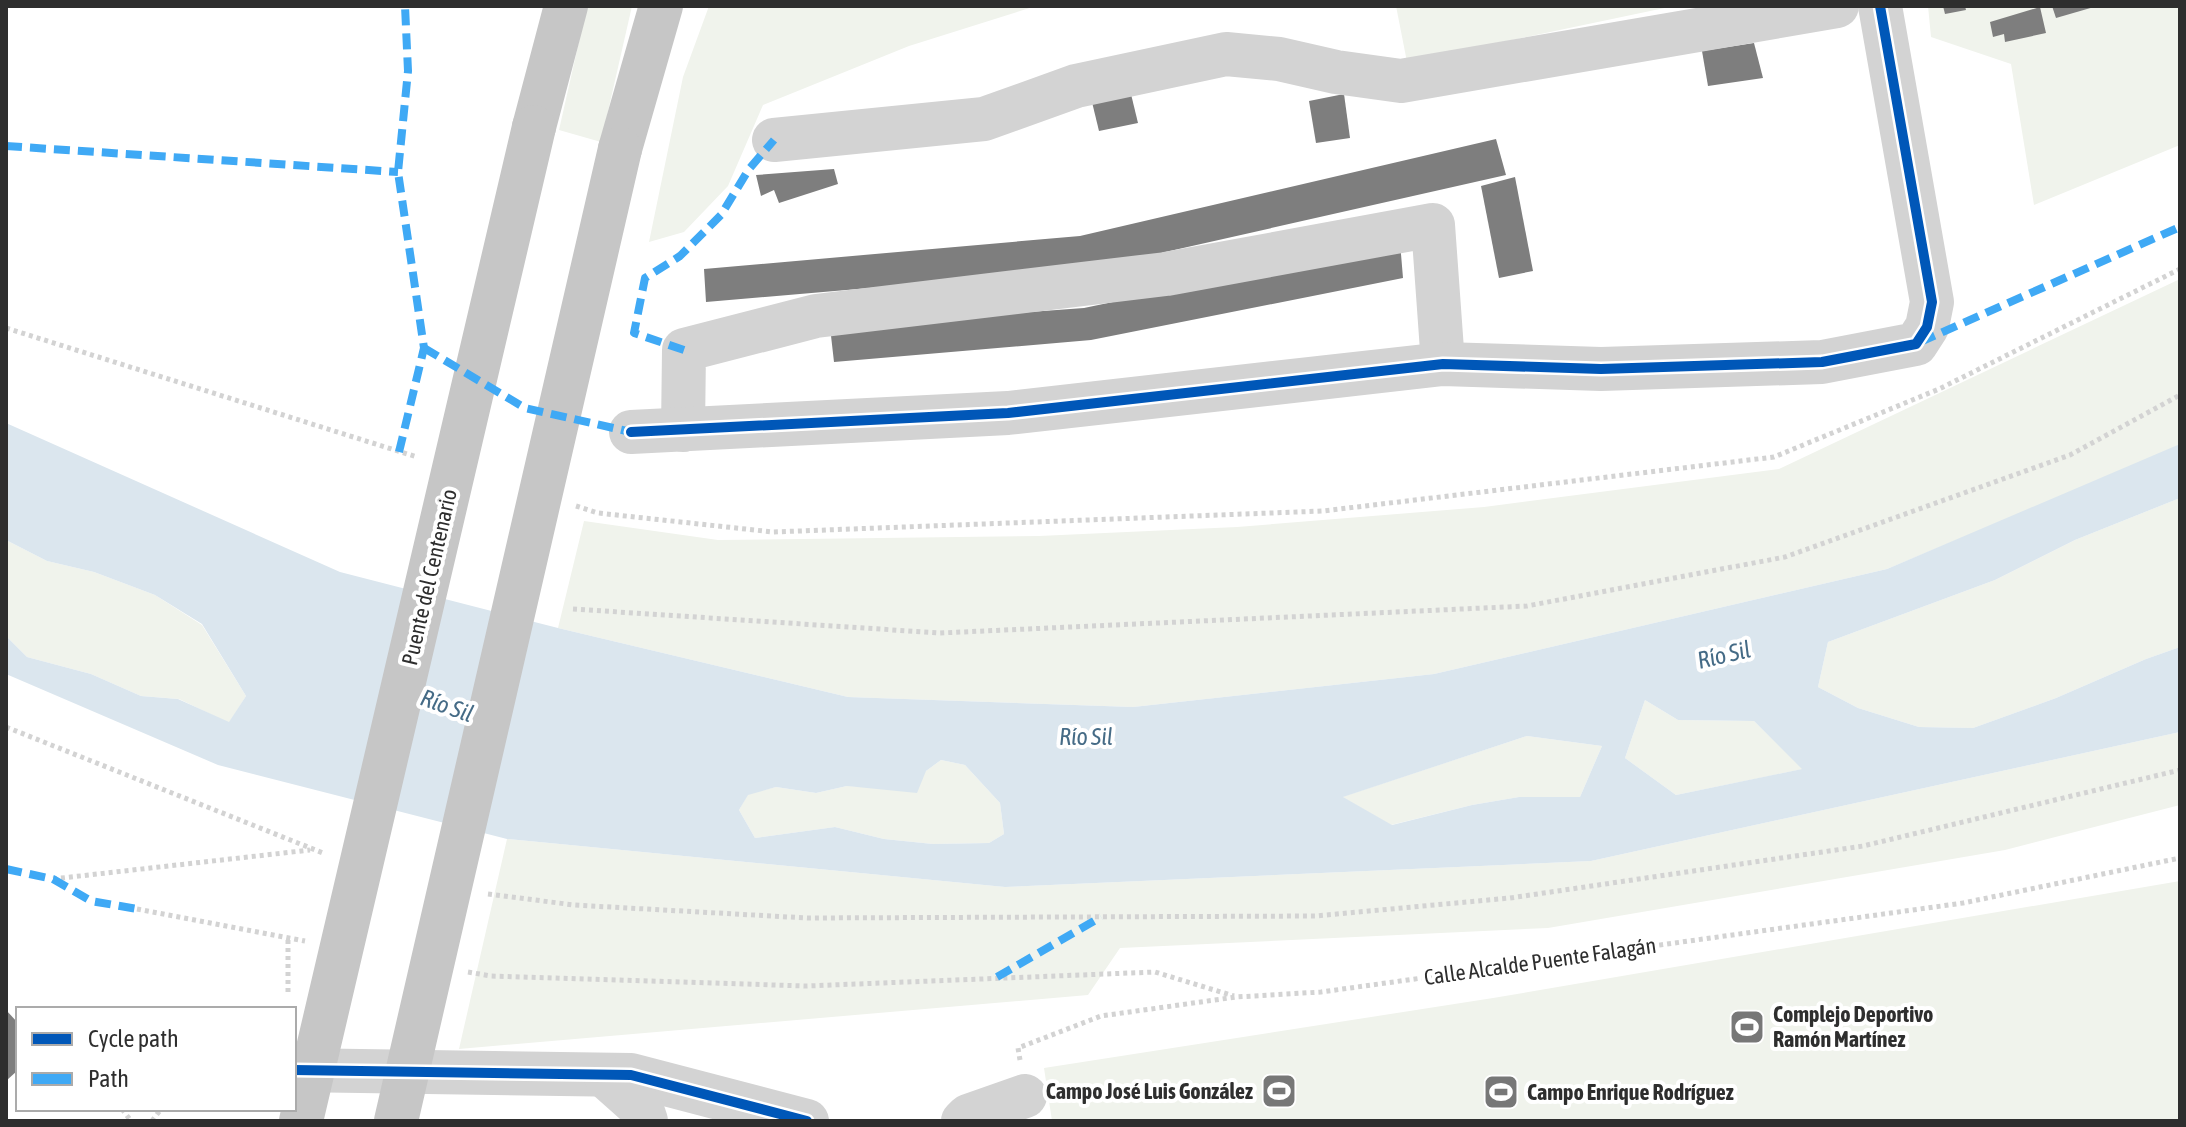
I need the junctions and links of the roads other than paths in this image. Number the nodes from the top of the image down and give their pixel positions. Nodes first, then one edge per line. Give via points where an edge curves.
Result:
1 (566, 6) edge
2 (661, 6) edge
3 (1837, 6) edge
4 (1880, 6) edge
5 (774, 140) dead end
6 (1443, 364) junction
7 (683, 430) junction
8 (631, 432) dead end
9 (296, 1070) edge
10 (606, 1077) junction
11 (1025, 1096) road end
12 (741, 1105) junction
13 (301, 1121) edge
14 (396, 1121) edge
15 (646, 1121) edge
16 (682, 1121) edge
17 (807, 1121) edge
18 (963, 1121) edge

1 - 13 main road, Puente del Centenario, bridge
2 - 14 main road, bridge via 620,149
3 - 5 street via 1401,81 1226,54 1076,86 984,119
4 - 6 street via 1932,302 1927,327 1916,344 1822,362 1601,369
6 - 7 street via 1008,413
6 - 7 street via 1433,225 1166,274 816,316 684,350
7 - 8 street
9 - 10 street
10 - 12 street via 631,1075
10 - 15 street via 642,1109
11 - 18 street
12 - 16 street
12 - 17 street

